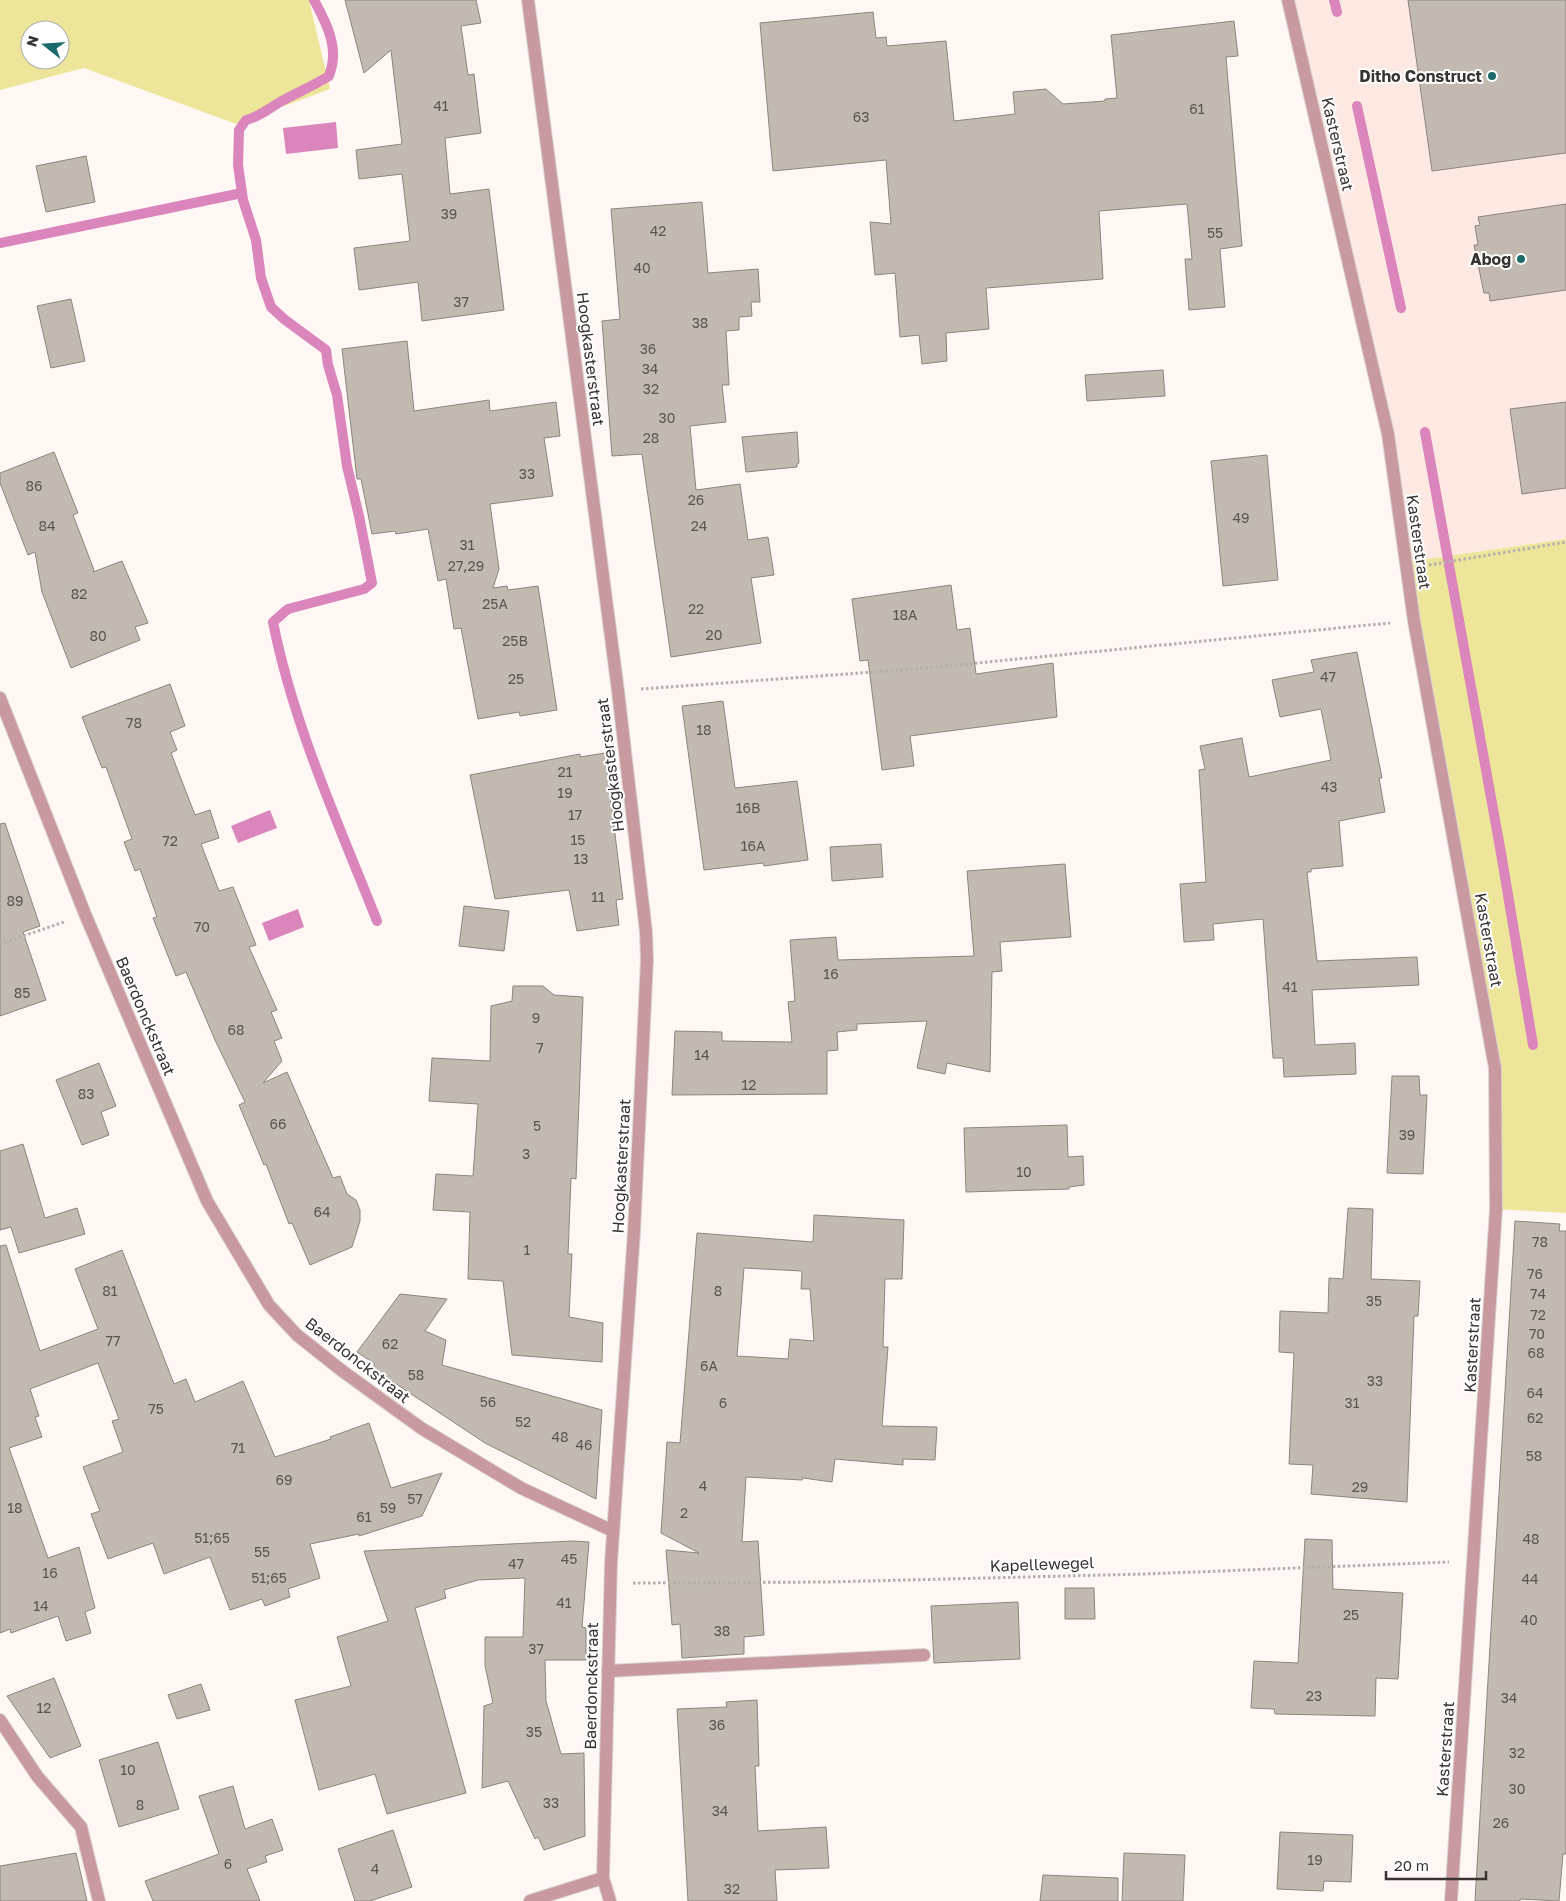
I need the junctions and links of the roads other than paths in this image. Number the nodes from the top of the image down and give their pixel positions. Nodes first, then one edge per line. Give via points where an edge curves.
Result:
1 (528, 0) edge
2 (1288, 0) edge
3 (0, 698) edge
4 (613, 1531) junction
5 (924, 1654) dead end
6 (608, 1671) junction
7 (0, 1720) edge
8 (604, 1878) junction
9 (99, 1901) edge
10 (530, 1901) edge
11 (610, 1901) edge
12 (1451, 1901) edge

1 - 4 street, Hoogkasterstraat via 646,932 634,1232
2 - 12 street, Kasterstraat via 1388,434 1414,621 1496,1068 1496,1209
3 - 4 street, Baerdonckstraat via 85,914 207,1201 269,1305 326,1359 421,1428 521,1488
4 - 6 street, Baerdonckstraat
5 - 6 street
6 - 8 street, Baerdonckstraat
7 - 9 street via 36,1776 80,1827
8 - 10 street
8 - 11 street, Baerdonckstraat

